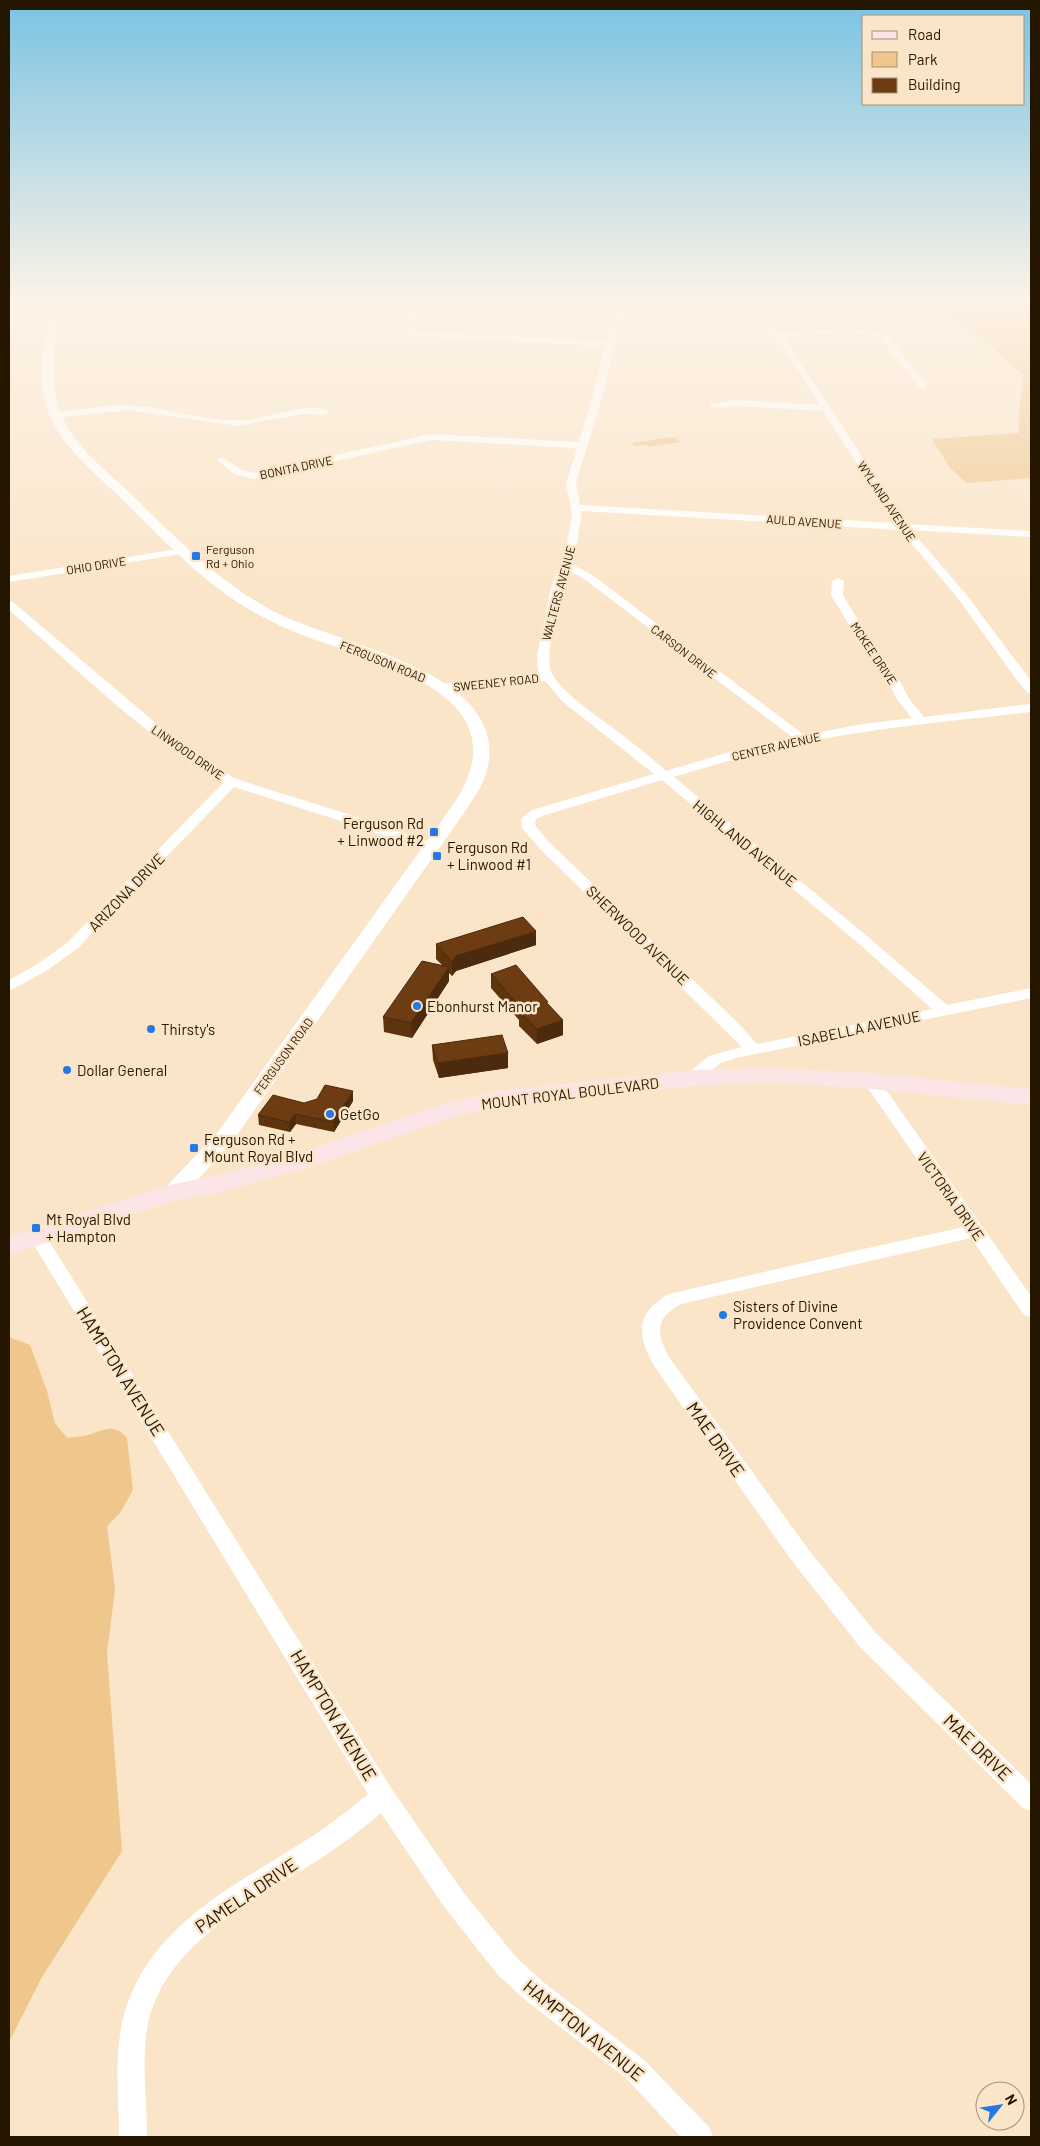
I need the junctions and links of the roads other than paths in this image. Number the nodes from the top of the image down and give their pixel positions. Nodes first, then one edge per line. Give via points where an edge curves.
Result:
1 (51, 400) edge
2 (594, 400) edge
3 (821, 400) edge
4 (714, 406) dead end
5 (826, 408) junction
6 (324, 412) dead end
7 (56, 414) junction
8 (582, 445) junction
9 (222, 460) dead end
10 (577, 508) junction
11 (903, 527) junction
12 (1031, 534) edge
13 (184, 551) junction
14 (565, 565) junction
15 (9, 579) edge
16 (838, 581) dead end
17 (9, 604) edge
18 (548, 677) junction
19 (445, 688) junction
20 (1031, 689) edge
21 (1031, 708) edge
22 (921, 722) junction
23 (802, 739) junction
24 (664, 777) junction
25 (231, 782) junction
26 (528, 818) joint
27 (432, 848) junction
28 (9, 986) edge
29 (1031, 993) edge
30 (943, 1010) junction
31 (753, 1049) junction
32 (693, 1078) junction
33 (870, 1081) junction
34 (1031, 1097) edge
35 (174, 1192) junction
36 (976, 1231) junction
37 (38, 1237) junction
38 (9, 1246) edge
39 (1031, 1310) edge
40 (383, 1796) junction
41 (1031, 1800) edge
42 (133, 2137) edge
43 (699, 2137) edge

1 - 7 street, FERGUSON ROAD
2 - 8 street
3 - 5 street, WYLAND AVENUE
4 - 5 street
5 - 11 street, WYLAND AVENUE
6 - 7 street via 307,410 271,420 237,423 133,407
7 - 13 street, FERGUSON ROAD via 79,450
8 - 9 street, BONITA DRIVE via 431,437 257,476 242,474
8 - 10 street via 571,483
10 - 11 street, AULD AVENUE
10 - 14 street, WALTERS AVENUE via 571,549
11 - 12 street, AULD AVENUE
11 - 20 street, WYLAND AVENUE via 950,581
13 - 15 street, OHIO DRIVE
13 - 19 street, FERGUSON ROAD via 232,593 270,615 392,662
14 - 18 street, WALTERS AVENUE via 543,649
14 - 23 street, CARSON DRIVE via 587,576
16 - 22 street, MCKEE DRIVE via 837,596
17 - 25 street, LINWOOD DRIVE via 160,734
18 - 19 street, SWEENEY ROAD
18 - 24 street, HIGHLAND AVENUE via 568,699
19 - 27 street, FERGUSON ROAD via 474,720 482,754 469,794
21 - 22 street, CENTER AVENUE
22 - 23 street, CENTER AVENUE
23 - 24 street, CENTER AVENUE via 736,754
24 - 26 street, CENTER AVENUE via 555,807
24 - 30 street, HIGHLAND AVENUE via 866,942
25 - 27 street, LINWOOD DRIVE
25 - 28 street, ARIZONA DRIVE via 72,946
26 - 31 street, SHERWOOD AVENUE via 529,828 544,846
27 - 35 street, FERGUSON ROAD via 225,1137
29 - 30 street, ISABELLA AVENUE
30 - 31 street, ISABELLA AVENUE
31 - 32 street, ISABELLA AVENUE via 715,1060
32 - 33 main road, MOUNT ROYAL BOULEVARD via 768,1075
32 - 35 main road, MOUNT ROYAL BOULEVARD via 477,1103 295,1163
33 - 34 main road, MOUNT ROYAL BOULEVARD
33 - 36 street, VICTORIA DRIVE
35 - 37 main road, MOUNT ROYAL BOULEVARD
36 - 39 street, VICTORIA DRIVE
36 - 41 street, MAE DRIVE via 676,1299 664,1304 651,1320 651,1338 653,1348 666,1369 834,1600 868,1640
37 - 38 main road, MOUNT ROYAL BOULEVARD
37 - 40 street, HAMPTON AVENUE
40 - 42 street, PAMELA DRIVE via 360,1817 204,1919 166,1961 148,1988 136,2020 130,2082
40 - 43 street, HAMPTON AVENUE via 454,1900 508,1966 635,2069

